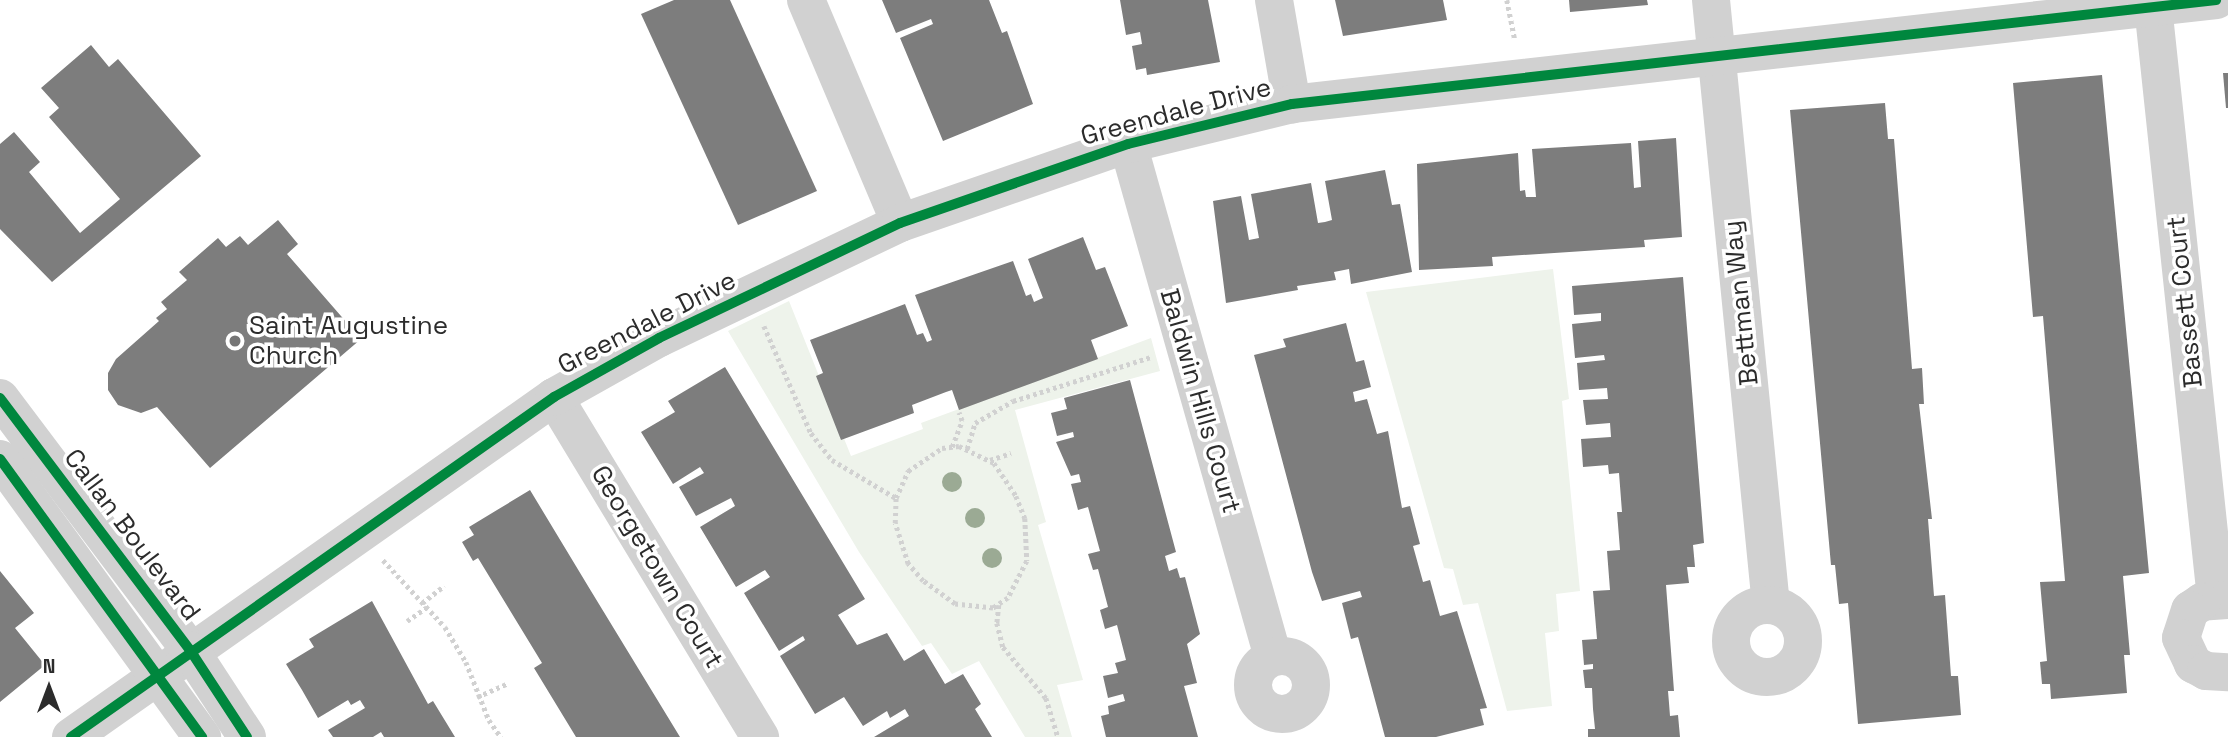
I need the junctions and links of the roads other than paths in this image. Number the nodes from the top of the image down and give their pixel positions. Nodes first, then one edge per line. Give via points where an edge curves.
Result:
1 (806, 0) edge
2 (1274, 0) edge
3 (1711, 0) edge
4 (2216, 0) edge
5 (2153, 6) junction
6 (1716, 54) junction
7 (1292, 104) junction
8 (1128, 145) junction
9 (900, 223) junction
10 (554, 397) junction
11 (0, 398) edge
12 (0, 459) edge
13 (2222, 599) edge
14 (1771, 605) dead end
15 (190, 650) junction
16 (1273, 657) dead end
17 (2228, 672) edge
18 (160, 674) junction
19 (71, 737) edge
20 (202, 737) edge
21 (247, 737) edge
22 (760, 737) edge

1 - 9 street
2 - 7 street
3 - 6 street, Bettman Way
4 - 5 street, Greendale Drive
5 - 6 street, Greendale Drive
5 - 13 street, Bassett Court
6 - 7 street, Greendale Drive
6 - 14 street, Bettman Way
7 - 8 street, Greendale Drive
8 - 9 street, Greendale Drive
8 - 16 street, Baldwin Hills Court
9 - 10 street, Greendale Drive via 660,338
10 - 15 street, Greendale Drive
10 - 22 street, Georgetown Court
11 - 15 street, Callan Boulevard
12 - 18 street
13 - 17 street, Bassett Court via 2190,610 2180,638 2193,664 2206,671
15 - 18 street, Greendale Drive
15 - 21 street, Callan Boulevard
18 - 19 street, Greendale Drive
18 - 20 street

